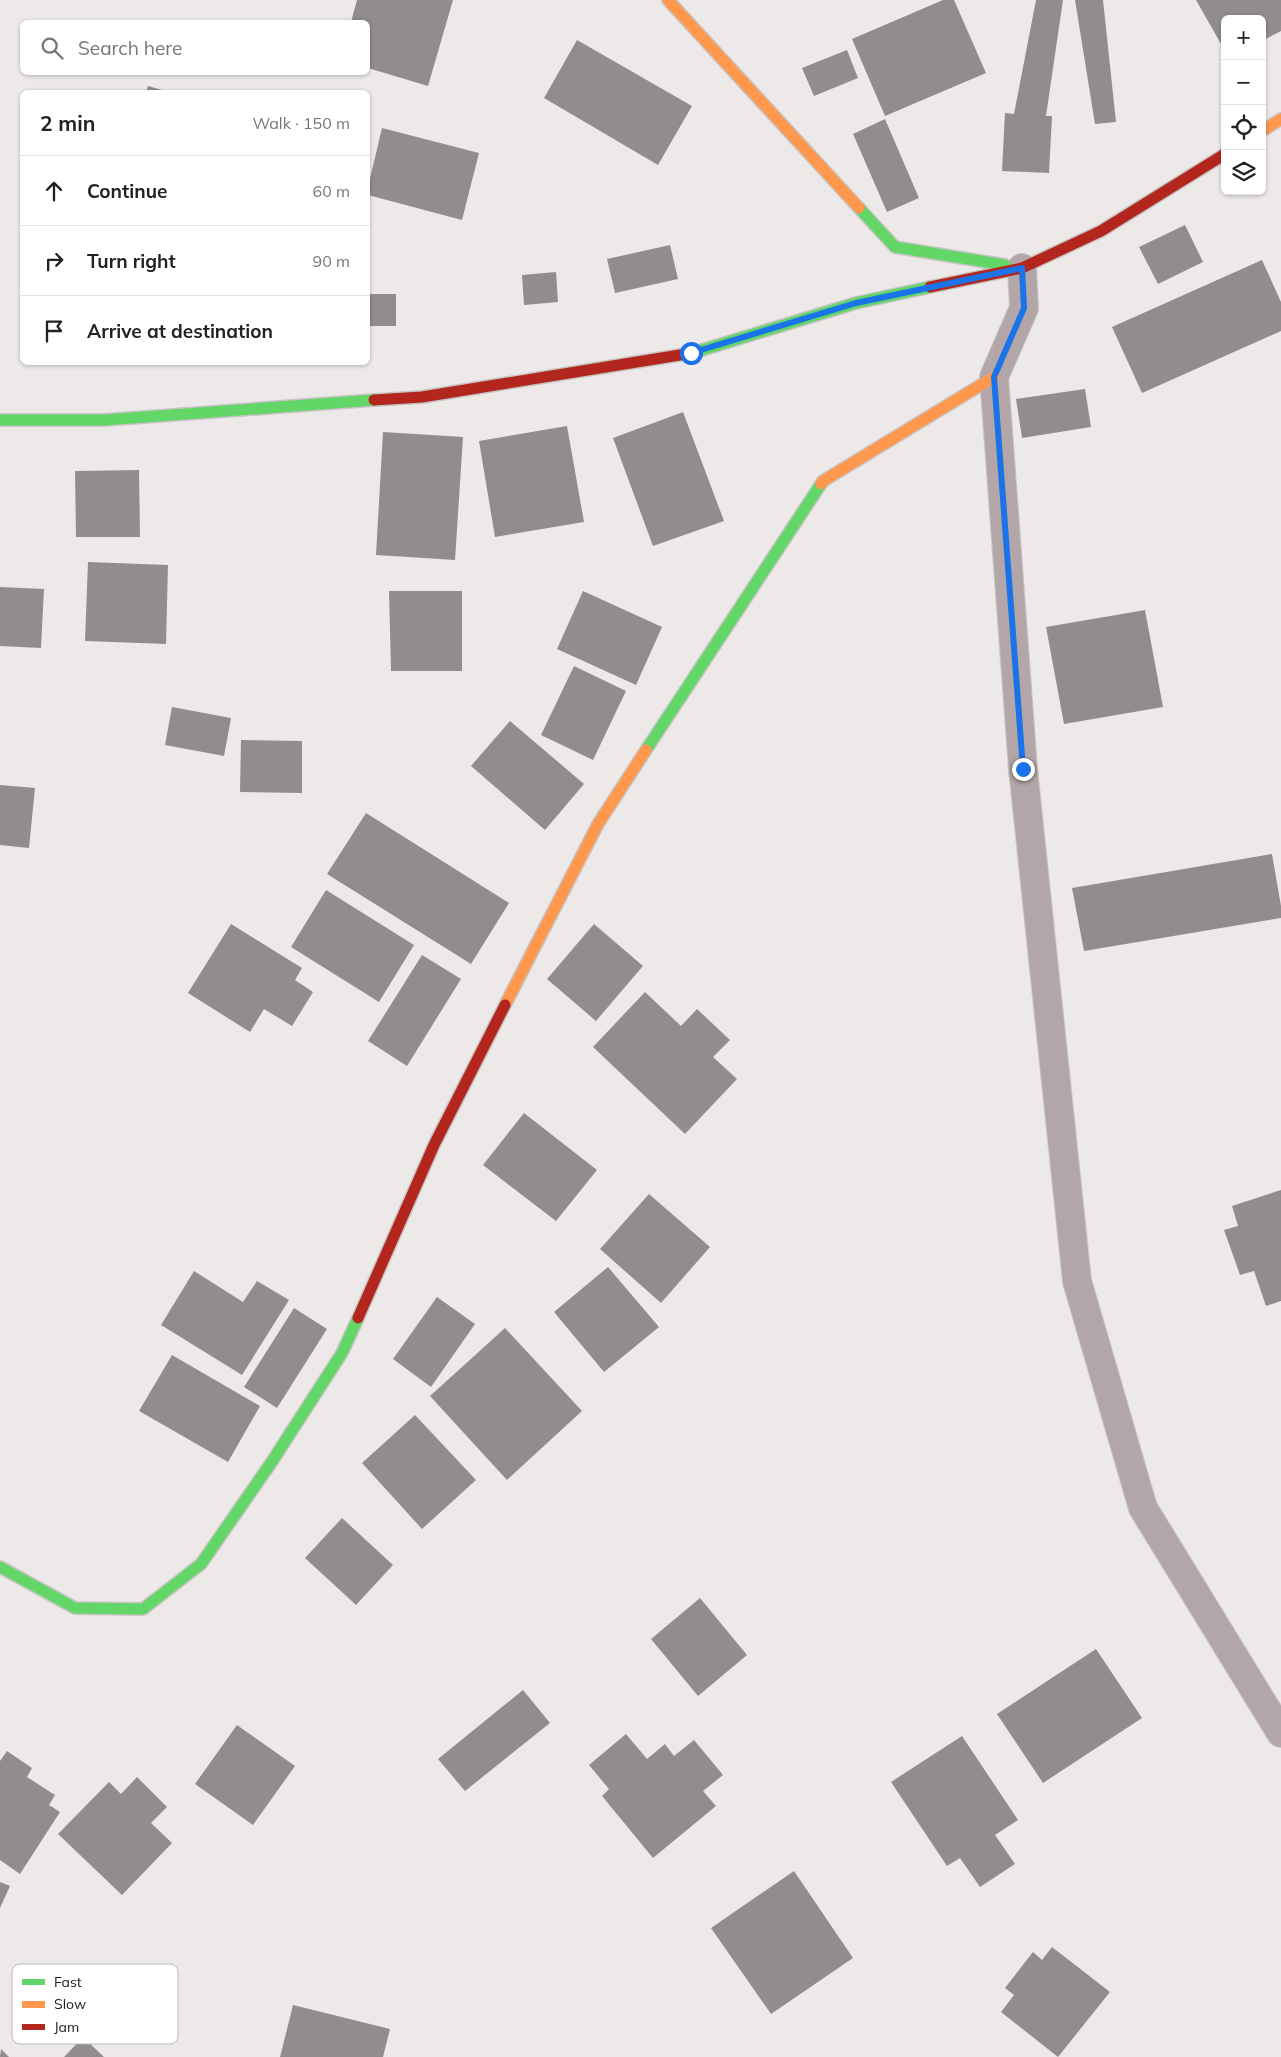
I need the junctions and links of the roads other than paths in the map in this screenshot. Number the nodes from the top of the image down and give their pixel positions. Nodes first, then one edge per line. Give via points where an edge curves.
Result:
1 (668, 0) edge
2 (1281, 119) edge
3 (1266, 128) edge
4 (1221, 156) edge
5 (1022, 268) junction
6 (994, 377) junction
7 (0, 420) edge
8 (0, 1567) edge
9 (1281, 1733) edge

1 - 5 street via 896,247
2 - 3 street
4 - 5 street via 1101,231
5 - 6 street via 1024,308
5 - 7 street via 856,303 691,353 422,397 104,420
6 - 8 street via 823,481 598,824 434,1144 342,1353 201,1564 143,1609 75,1608
6 - 9 street via 1023,769 1077,1282 1143,1508

